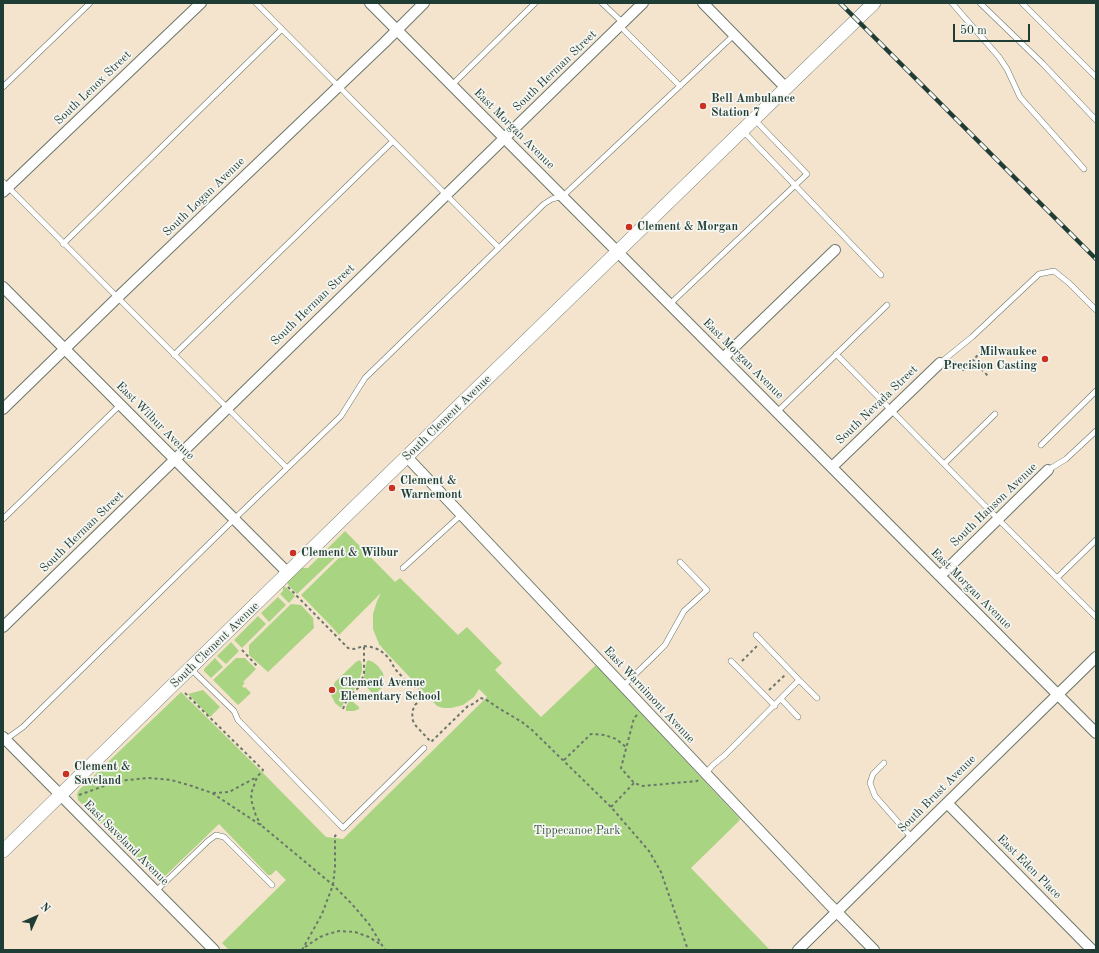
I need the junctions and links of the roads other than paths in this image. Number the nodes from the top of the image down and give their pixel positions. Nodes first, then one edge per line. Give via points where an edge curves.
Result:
1 (90, 3) edge
2 (201, 3) edge
3 (256, 3) edge
4 (370, 3) edge
5 (424, 3) edge
6 (536, 3) edge
7 (602, 3) edge
8 (643, 3) edge
9 (874, 3) edge
10 (952, 3) edge
11 (980, 3) edge
12 (1022, 3) edge
13 (705, 4) edge
14 (621, 24) junction
15 (282, 29) junction
16 (397, 30) junction
17 (734, 35) junction
18 (1096, 77) edge
19 (452, 85) junction
20 (339, 86) junction
21 (680, 86) junction
22 (3, 87) edge
23 (786, 88) junction
24 (754, 119) junction
25 (1096, 120) edge
26 (742, 130) junction
27 (505, 138) junction
28 (393, 141) junction
29 (1084, 169) dead end
30 (795, 186) junction
31 (5, 187) edge
32 (446, 194) junction
33 (563, 196) junction
34 (63, 244) junction
35 (499, 248) junction
36 (835, 250) dead end
37 (618, 252) junction
38 (881, 275) dead end
39 (6, 293) edge
40 (117, 298) junction
41 (670, 304) junction
42 (887, 306) dead end
43 (1096, 310) edge
44 (64, 349) junction
45 (836, 354) junction
46 (174, 355) junction
47 (723, 358) junction
48 (940, 363) joint
49 (1096, 391) edge
50 (120, 405) junction
51 (227, 408) junction
52 (3, 409) edge
53 (891, 410) junction
54 (777, 412) junction
55 (995, 414) dead end
56 (1096, 431) edge
57 (1041, 445) dead end
58 (407, 457) junction
59 (174, 459) junction
60 (944, 464) junction
61 (832, 467) junction
62 (287, 468) junction
63 (1048, 470) joint
64 (461, 515) junction
65 (3, 519) edge
66 (234, 519) junction
67 (998, 519) junction
68 (1096, 540) edge
69 (680, 562) dead end
70 (403, 568) dead end
71 (940, 576) junction
72 (1057, 578) junction
73 (287, 579) junction
74 (1096, 617) edge
75 (3, 627) edge
76 (756, 635) dead end
77 (1096, 657) edge
78 (731, 661) dead end
79 (190, 668) junction
80 (799, 680) junction
81 (623, 686) junction
82 (1058, 694) junction
83 (817, 698) dead end
84 (781, 699) junction
85 (775, 706) junction
86 (798, 717) dead end
87 (1096, 733) edge
88 (4, 739) edge
89 (424, 748) dead end
90 (884, 763) dead end
91 (706, 774) junction
92 (61, 795) junction
93 (947, 802) junction
94 (912, 838) junction
95 (3, 852) edge
96 (272, 885) dead end
97 (156, 891) junction
98 (837, 912) junction
99 (214, 950) edge
100 (798, 950) edge
101 (874, 950) edge
102 (1092, 950) edge

1 - 22 lane
2 - 31 street, South Lenox Street
3 - 15 lane
4 - 16 street, East Morgan Avenue
5 - 16 street, South Logan Avenue
6 - 19 lane
7 - 14 lane
8 - 14 street, South Herman Street
9 - 23 street, South Clement Avenue
10 - 29 lane via 999,57 1020,97
11 - 25 lane
12 - 18 lane
13 - 17 street
14 - 21 lane
14 - 27 street, South Herman Street
15 - 20 lane
15 - 34 lane
16 - 19 street, East Morgan Avenue
16 - 20 street, South Logan Avenue
17 - 21 lane
17 - 23 street
19 - 27 street, East Morgan Avenue
20 - 28 lane
20 - 40 street, South Logan Avenue
21 - 33 lane
23 - 24 street, South Clement Avenue
24 - 26 street, South Clement Avenue
24 - 30 lane via 807,174
26 - 30 lane
26 - 37 street, South Clement Avenue
27 - 32 street, South Herman Street
27 - 33 street, East Morgan Avenue
28 - 32 lane
28 - 46 lane
30 - 38 lane
30 - 41 lane
31 - 34 lane
32 - 35 lane
32 - 51 street, South Herman Street
33 - 35 lane via 544,204
33 - 37 street, East Morgan Avenue
34 - 40 lane
35 - 62 lane via 364,378 341,416
36 - 47 street
37 - 41 street, East Morgan Avenue
37 - 58 street, South Clement Avenue
39 - 44 street, East Wilbur Avenue
40 - 44 street, South Logan Avenue
40 - 46 lane
41 - 47 street, East Morgan Avenue
42 - 45 lane
43 - 48 lane via 1070,283 1054,271 1039,274 972,337
44 - 50 street, East Wilbur Avenue
44 - 52 street, South Logan Avenue
45 - 53 lane
45 - 54 lane
46 - 51 lane
47 - 54 street, East Morgan Avenue
48 - 53 street, South Nevada Street
49 - 57 lane
50 - 59 street, East Wilbur Avenue
50 - 65 lane
51 - 59 street, South Herman Street
51 - 62 lane
53 - 60 lane
53 - 61 street, South Nevada Street
54 - 61 street, East Morgan Avenue
55 - 60 lane
56 - 63 lane via 1066,459
58 - 64 street, East Warnimont Avenue
58 - 73 street, South Clement Avenue
59 - 66 street, East Wilbur Avenue
59 - 75 street, South Herman Street
60 - 67 lane
61 - 71 street, East Morgan Avenue
62 - 66 lane
63 - 67 street, South Hanson Avenue
64 - 70 lane
64 - 81 street, East Warnimont Avenue
66 - 73 street, East Wilbur Avenue
66 - 88 lane via 23,727
67 - 71 street, South Hanson Avenue
67 - 72 lane
68 - 72 lane
69 - 81 lane via 707,590 684,611 665,645
71 - 82 street, East Morgan Avenue
72 - 74 lane
73 - 79 street, South Clement Avenue
76 - 80 lane
77 - 82 street, South Brust Avenue
78 - 85 lane
79 - 89 lane via 234,711 238,720 343,828
79 - 92 street, South Clement Avenue
80 - 83 lane
80 - 84 lane
81 - 91 street, East Warnimont Avenue
82 - 87 street, East Morgan Avenue
82 - 93 street, South Brust Avenue
84 - 85 lane
84 - 86 lane
85 - 91 lane
88 - 92 street, East Saveland Avenue
90 - 94 lane via 873,774 870,783 875,796
91 - 98 street, East Warnimont Avenue
92 - 95 street, South Clement Avenue
92 - 97 street, East Saveland Avenue
93 - 94 street, South Brust Avenue
93 - 102 street, East Eden Place
94 - 98 street, South Brust Avenue
96 - 97 lane via 224,837 216,835
97 - 99 street, East Saveland Avenue
98 - 100 street, South Brust Avenue
98 - 101 street, East Warnimont Avenue

